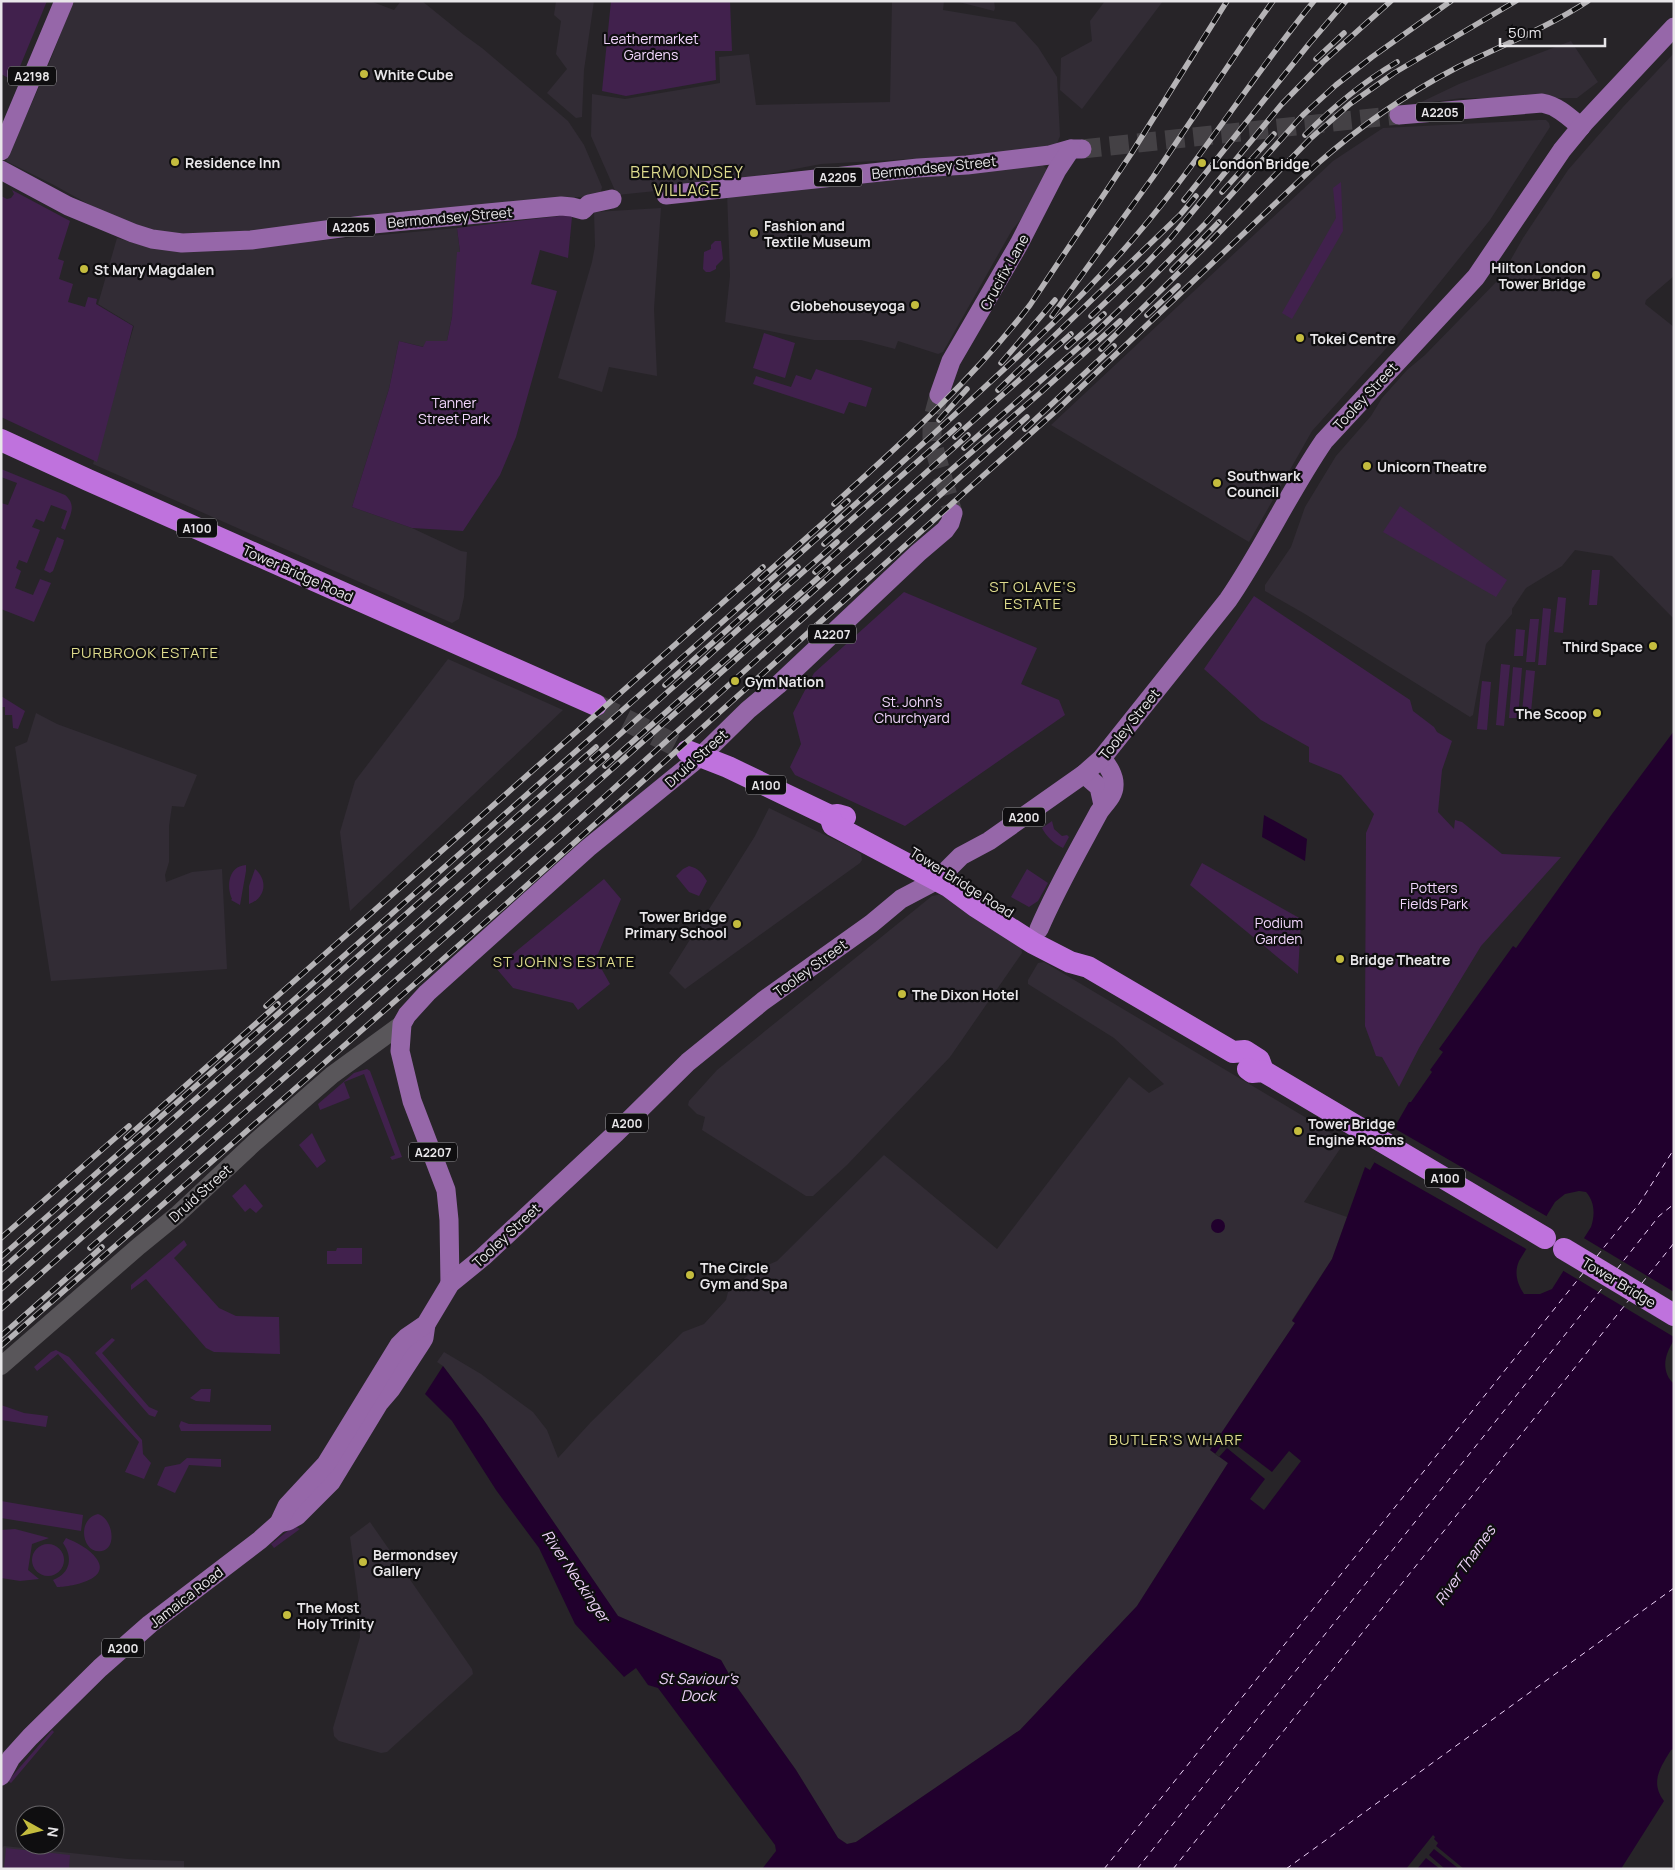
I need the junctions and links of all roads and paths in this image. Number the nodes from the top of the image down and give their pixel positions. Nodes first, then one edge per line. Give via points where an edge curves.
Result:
1 (64, 1) edge
2 (1674, 27) edge
3 (1399, 116) tunnel mouth
4 (1581, 127) junction
5 (1076, 149) joint
6 (1, 151) edge
7 (1, 170) edge
8 (666, 195) dead end
9 (612, 199) dead end
10 (939, 395) tunnel mouth
11 (1, 440) edge
12 (953, 513) dead end
13 (596, 705) tunnel mouth
14 (694, 754) junction
15 (1102, 758) junction
16 (1084, 774) junction
17 (1103, 805) junction
18 (941, 876) junction
19 (1039, 929) junction
20 (1085, 966) junction
21 (402, 1024) junction
22 (1344, 1119) joint
23 (450, 1284) junction
24 (1674, 1315) edge
25 (430, 1318) joint
26 (1, 1366) edge
27 (6, 1761) edge
28 (1, 1776) edge

1 - 6 main road, A2198
2 - 4 main road, Tooley Street / A200
3 - 4 main road, A2205 via 1542,103 1563,112
4 - 15 main road, Tooley Street / A200 via 1476,277 1324,441 1242,579
5 - 8 main road, Bermondsey Street / A2205 via 967,165
5 - 10 main road, Crucifix Lane via 1057,170 1020,244 951,361
7 - 9 main road, Bermondsey Street / A2205 via 68,206 133,234 182,244 251,240 363,225 561,206 583,210 590,204
11 - 13 highway, Tower Bridge Road / A100
12 - 14 main road, Druid Street / A2207 via 945,530 748,710
14 - 18 highway, Tower Bridge Road / A100 via 830,816 833,825
14 - 21 main road, Druid Street / A2207 via 427,992
15 - 16 main road, Tooley Street / A200
15 - 17 main road via 1111,772 1114,786 1112,795
16 - 17 main road via 1099,787
16 - 18 main road, Tooley Street / A200 via 989,841 961,856
17 - 19 main road
18 - 19 highway, Tower Bridge Road / A100
18 - 20 highway, Tower Bridge Road / A100 via 1033,943
18 - 23 main road, Tooley Street / A200 via 901,899 688,1062 616,1134
19 - 20 highway, Tower Bridge Road / A100 via 1067,947
20 - 22 highway, Tower Bridge Road / A100 via 1233,1052 1244,1051 1259,1060 1263,1070
21 - 23 main road, A2207 via 400,1051 412,1101 446,1190
21 - 26 street, Druid Street via 332,1075 178,1215
22 - 24 highway, Tower Bridge / A100
23 - 25 main road, Tooley Street / A200
25 - 27 main road, Jamaica Road / A200 via 421,1343 379,1403 331,1482 297,1516 279,1523 150,1624 46,1719
27 - 28 main road, Jamaica Road / A200

